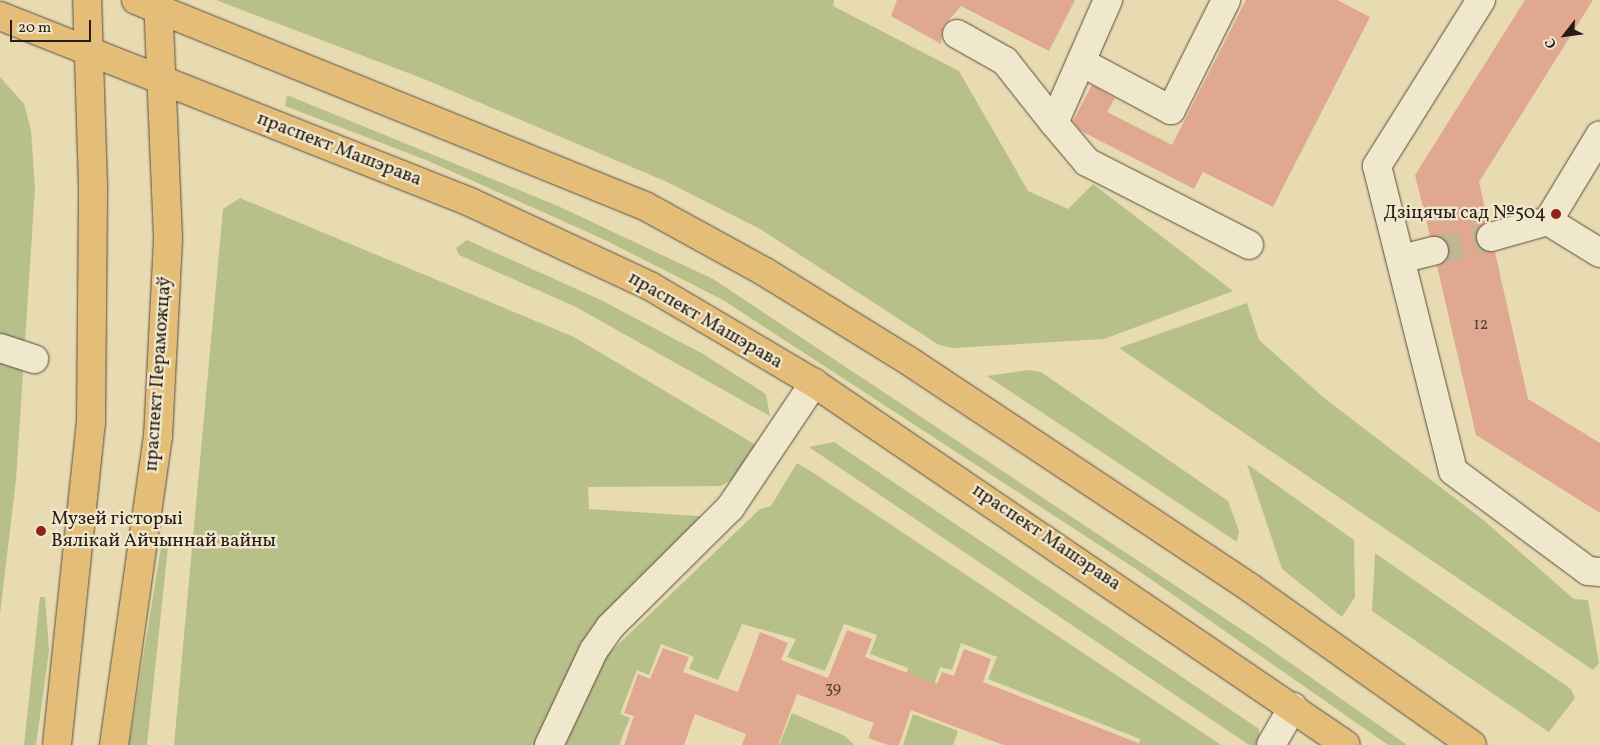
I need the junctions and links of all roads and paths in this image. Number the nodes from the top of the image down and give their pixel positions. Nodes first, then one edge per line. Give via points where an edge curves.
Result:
1 (87, 0) edge
2 (1108, 0) edge
3 (1226, 0) edge
4 (1480, 0) edge
5 (151, 3) edge
6 (0, 16) edge
7 (957, 34) dead end
8 (88, 49) junction
9 (1081, 62) junction
10 (160, 76) junction
11 (1054, 123) junction
12 (1600, 135) edge
13 (1548, 221) junction
14 (1491, 237) tunnel mouth
15 (1249, 245) dead end
16 (1434, 251) tunnel mouth
17 (1600, 253) edge
18 (1401, 259) junction
19 (0, 348) edge
20 (34, 359) dead end
21 (814, 383) junction
22 (1600, 572) edge
23 (1293, 707) junction
24 (57, 745) edge
25 (114, 745) edge
26 (549, 745) edge
27 (1270, 745) edge
28 (1346, 745) edge
29 (1472, 745) edge

1 - 8 main road
2 - 9 street
3 - 9 street via 1171,110
4 - 18 street via 1377,166
5 - 10 main road, праспект Пераможцаў
5 - 29 main road via 645,206 765,272 908,361 1240,582
6 - 8 main road, праспект Машэрава
7 - 11 street via 1005,61
8 - 10 main road, праспект Машэрава
8 - 24 main road via 93,186 91,423
9 - 11 street
10 - 21 main road, праспект Машэрава via 470,202 632,278
10 - 25 main road, праспект Пераможцаў via 168,238 158,437
11 - 15 street via 1087,162
12 - 13 street
13 - 14 street
13 - 17 street
16 - 18 street
18 - 22 street via 1453,471 1588,571
19 - 20 street
21 - 23 main road, праспект Машэрава
21 - 26 street via 730,508 610,627 594,650
23 - 27 street
23 - 28 main road, праспект Машэрава

